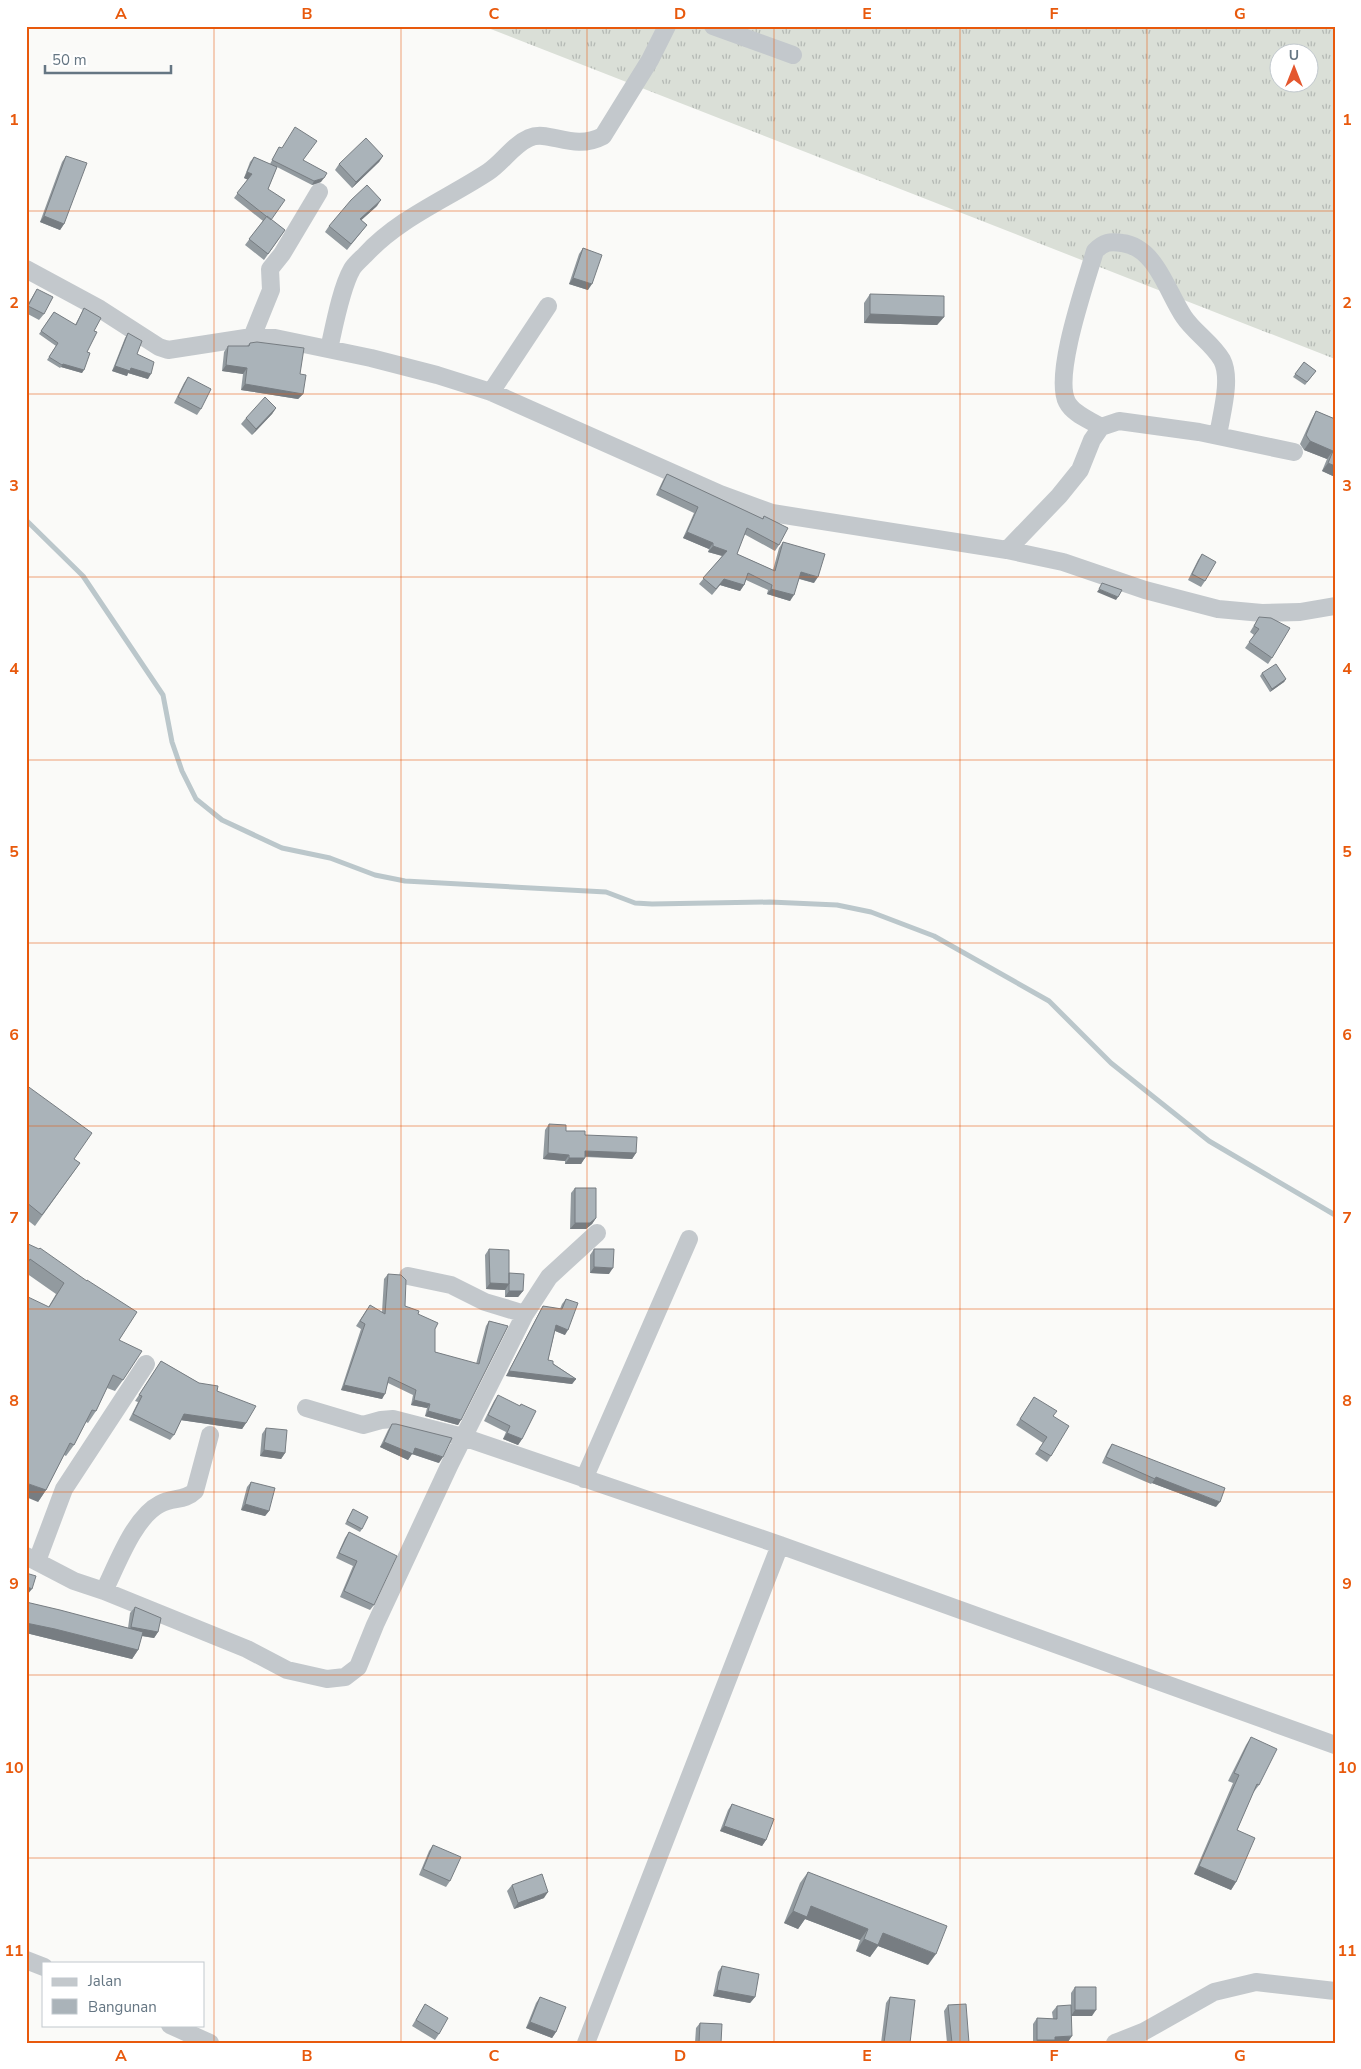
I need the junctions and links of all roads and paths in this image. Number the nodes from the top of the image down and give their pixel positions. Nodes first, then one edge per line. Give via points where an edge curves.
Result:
1 (667, 26) edge
2 (713, 26) edge
3 (793, 56) dead end
4 (319, 192) dead end
5 (26, 269) edge
6 (548, 306) dead end
7 (252, 337) junction
8 (329, 350) junction
9 (491, 392) junction
10 (1101, 427) junction
11 (1218, 436) junction
12 (1294, 452) dead end
13 (1007, 550) junction
14 (1335, 606) edge
15 (597, 1233) dead end
16 (689, 1239) dead end
17 (408, 1276) dead end
18 (525, 1314) junction
19 (146, 1364) dead end
20 (306, 1408) dead end
21 (210, 1435) dead end
22 (464, 1437) junction
23 (584, 1479) junction
24 (780, 1545) junction
25 (32, 1559) edge
26 (104, 1591) junction
27 (1335, 1745) edge
28 (26, 1960) edge
29 (42, 1966) edge
30 (1335, 1991) edge
31 (172, 2026) edge
32 (210, 2043) edge
33 (586, 2043) edge
34 (1115, 2043) edge

1 - 8 street via 603,136 593,142 578,143 543,136 530,137 489,171 410,218 371,248 352,268
2 - 3 street
4 - 7 street via 270,269 271,290
5 - 7 street via 168,350
6 - 9 street
7 - 8 street via 275,338
8 - 9 street via 437,375
9 - 13 street via 720,494 772,513
10 - 11 street via 1119,421
10 - 11 street via 1073,410 1066,401 1065,355 1095,251 1104,243 1114,242 1130,244 1149,257 1184,317 1222,360 1226,380
10 - 13 street via 1080,470
11 - 12 street
13 - 14 street via 1063,562 1145,590 1218,608 1262,613 1300,612
15 - 18 street via 549,1277
16 - 23 street
17 - 18 street via 451,1285 485,1302
18 - 22 street
19 - 25 street via 64,1489
20 - 22 street via 363,1425 392,1419
21 - 26 street via 195,1490 189,1497 160,1504 144,1516
22 - 23 street
22 - 26 street via 358,1667 345,1677 327,1679 287,1670 247,1649
23 - 24 street
24 - 27 street
24 - 33 street
25 - 26 street via 74,1581
28 - 29 street
30 - 34 street via 1256,1982 1214,1992 1143,2032
31 - 32 street

